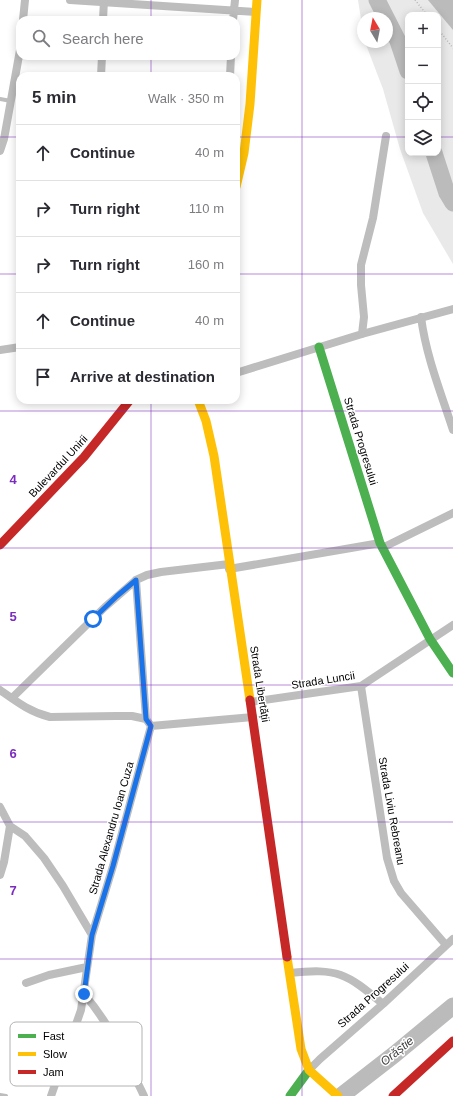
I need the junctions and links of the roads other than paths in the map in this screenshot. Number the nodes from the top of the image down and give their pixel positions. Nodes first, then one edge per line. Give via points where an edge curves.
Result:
1 (25, 0) edge
2 (70, 0) edge
3 (235, 0) edge
4 (257, 0) edge
5 (104, 1) edge
6 (234, 11) junction
7 (256, 12) junction
8 (23, 16) edge
9 (103, 16) edge
10 (233, 16) edge
11 (18, 60) edge
12 (102, 60) edge
13 (231, 60) edge
14 (16, 72) edge
15 (101, 72) edge
16 (230, 72) edge
17 (16, 73) edge
18 (0, 99) edge
19 (11, 101) junction
20 (386, 136) dead end
21 (0, 151) edge
22 (240, 170) edge
23 (453, 309) edge
24 (421, 317) junction
25 (362, 334) junction
26 (319, 347) junction
27 (16, 348) edge
28 (0, 350) edge
29 (240, 372) edge
30 (127, 404) edge
31 (200, 404) edge
32 (453, 430) edge
33 (453, 513) edge
34 (0, 545) edge
35 (381, 545) junction
36 (229, 566) junction
37 (136, 580) junction
38 (453, 625) edge
39 (430, 639) junction
40 (453, 673) edge
41 (361, 686) junction
42 (0, 690) edge
43 (12, 698) junction
44 (250, 702) junction
45 (253, 717) junction
46 (146, 719) junction
47 (151, 726) junction
48 (0, 807) edge
49 (10, 826) junction
50 (0, 875) edge
51 (92, 935) junction
52 (453, 939) edge
53 (446, 946) junction
54 (87, 967) junction
55 (290, 973) junction
56 (26, 983) dead end
57 (84, 994) junction
58 (382, 1004) junction
59 (77, 1022) edge
60 (104, 1022) edge
61 (453, 1041) edge
62 (311, 1072) junction
63 (54, 1086) edge
64 (139, 1086) edge
65 (0, 1095) edge
66 (6, 1096) edge
67 (51, 1096) edge
68 (144, 1096) edge
69 (290, 1096) edge
70 (338, 1096) edge
71 (393, 1096) edge

1 - 8 street
2 - 5 street
3 - 6 street
4 - 7 street
5 - 6 street
5 - 9 street
6 - 7 street
6 - 10 street
7 - 22 street via 250,104
11 - 14 street
12 - 15 street
13 - 16 street
17 - 19 street
18 - 19 lane
19 - 21 street
20 - 25 street via 374,218 361,266 364,317
23 - 24 street
24 - 25 street
24 - 32 street via 432,368
25 - 26 street
26 - 29 street
26 - 35 street, Strada Progresului
27 - 28 street
30 - 34 street, Bulevardul Unirii via 78,464
31 - 36 street, Strada Libertății via 210,438
33 - 35 street
35 - 36 street
35 - 39 street, Strada Progresului
36 - 37 street via 161,572
36 - 44 street, Strada Libertății
37 - 43 street
37 - 46 street
38 - 39 street, Strada Luncii
39 - 40 street, Strada Progresului
39 - 41 street, Strada Luncii
41 - 44 street, Strada Luncii
41 - 53 street, Strada Liviu Rebreanu via 390,870 401,893
42 - 43 street
43 - 46 street via 26,708 50,717 132,716
44 - 45 street, Strada Libertății
45 - 47 street
45 - 55 street, Strada Libertății
46 - 47 street
47 - 51 street, Strada Alexandru Ioan Cuza
48 - 49 street
49 - 50 street
49 - 51 street via 25,836 44,858
51 - 54 street, Strada Alexandru Ioan Cuza
52 - 53 street, Strada Progresului
53 - 58 street, Strada Progresului
54 - 56 street
54 - 57 street, Strada Alexandru Ioan Cuza
55 - 58 street via 327,971 342,975 360,985
55 - 62 street, Strada Libertății via 301,1049
57 - 59 street, Strada Alexandru Ioan Cuza
57 - 60 street
58 - 62 street, Strada Progresului via 320,1059
61 - 71 street
62 - 69 street
62 - 70 street
63 - 67 street, Strada Alexandru Ioan Cuza
64 - 68 street
65 - 66 lane

